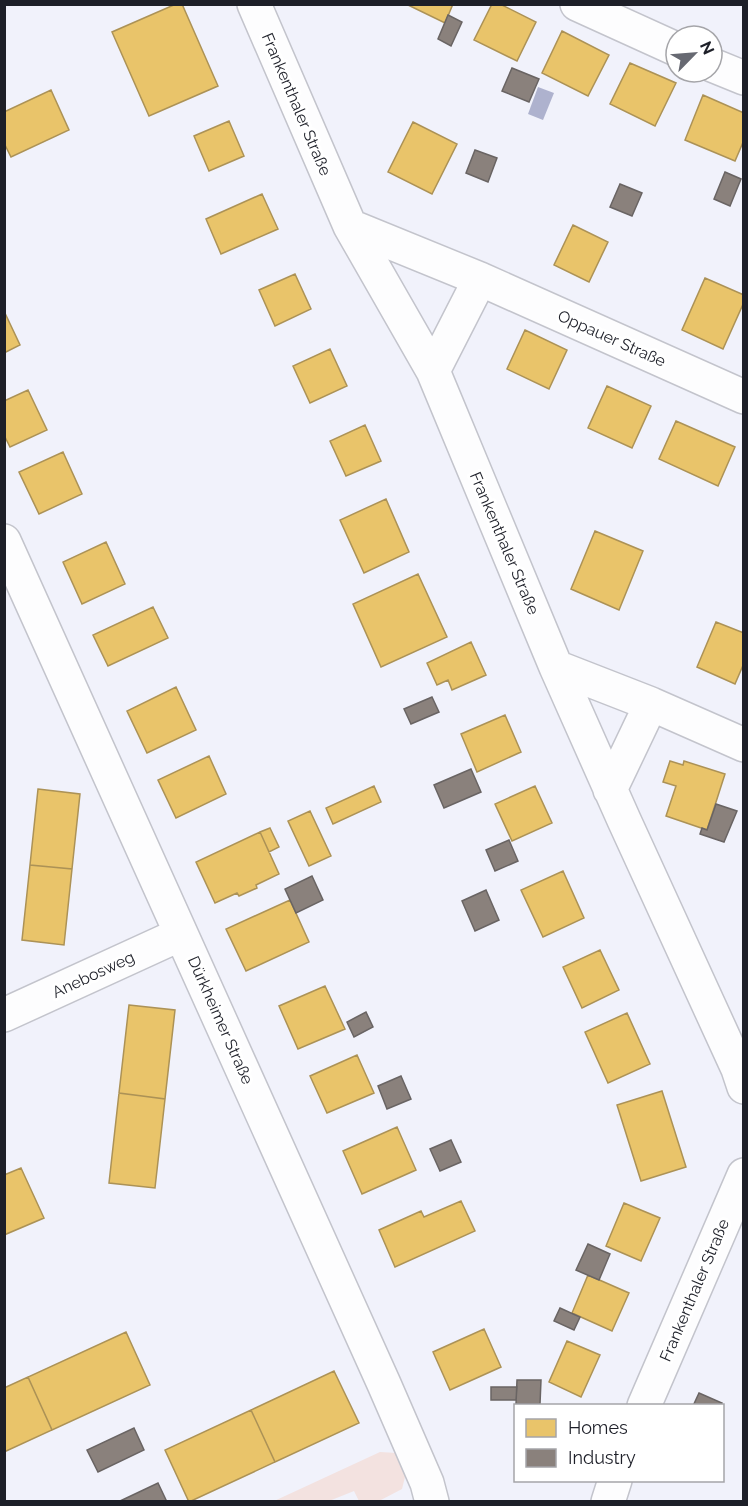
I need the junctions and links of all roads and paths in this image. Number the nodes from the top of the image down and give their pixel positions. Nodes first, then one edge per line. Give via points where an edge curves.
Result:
1 (254, 4) edge
2 (577, 4) edge
3 (664, 43) edge
4 (724, 69) edge
5 (744, 78) edge
6 (350, 226) junction
7 (480, 279) junction
8 (433, 370) junction
9 (744, 397) edge
10 (4, 541) edge
11 (556, 667) junction
12 (651, 704) junction
13 (744, 745) edge
14 (610, 790) junction
15 (182, 934) junction
16 (4, 1015) edge
17 (742, 1075) edge
18 (744, 1175) edge
19 (645, 1404) edge
20 (614, 1482) edge
21 (432, 1502) edge
22 (608, 1502) edge

1 - 6 street, Frankenthaler Straße
2 - 3 street
4 - 5 street
6 - 7 street, Oppauer Straße
6 - 8 street, Frankenthaler Straße
7 - 8 street
7 - 9 street, Oppauer Straße
8 - 11 street, Frankenthaler Straße
10 - 15 street, Dürkheimer Straße
11 - 12 street
11 - 14 street, Frankenthaler Straße
12 - 13 street
12 - 14 street
14 - 17 street, Frankenthaler Straße
15 - 16 street, Anebosweg
15 - 21 street, Dürkheimer Straße via 384,1384
18 - 19 street, Frankenthaler Straße
20 - 22 street

